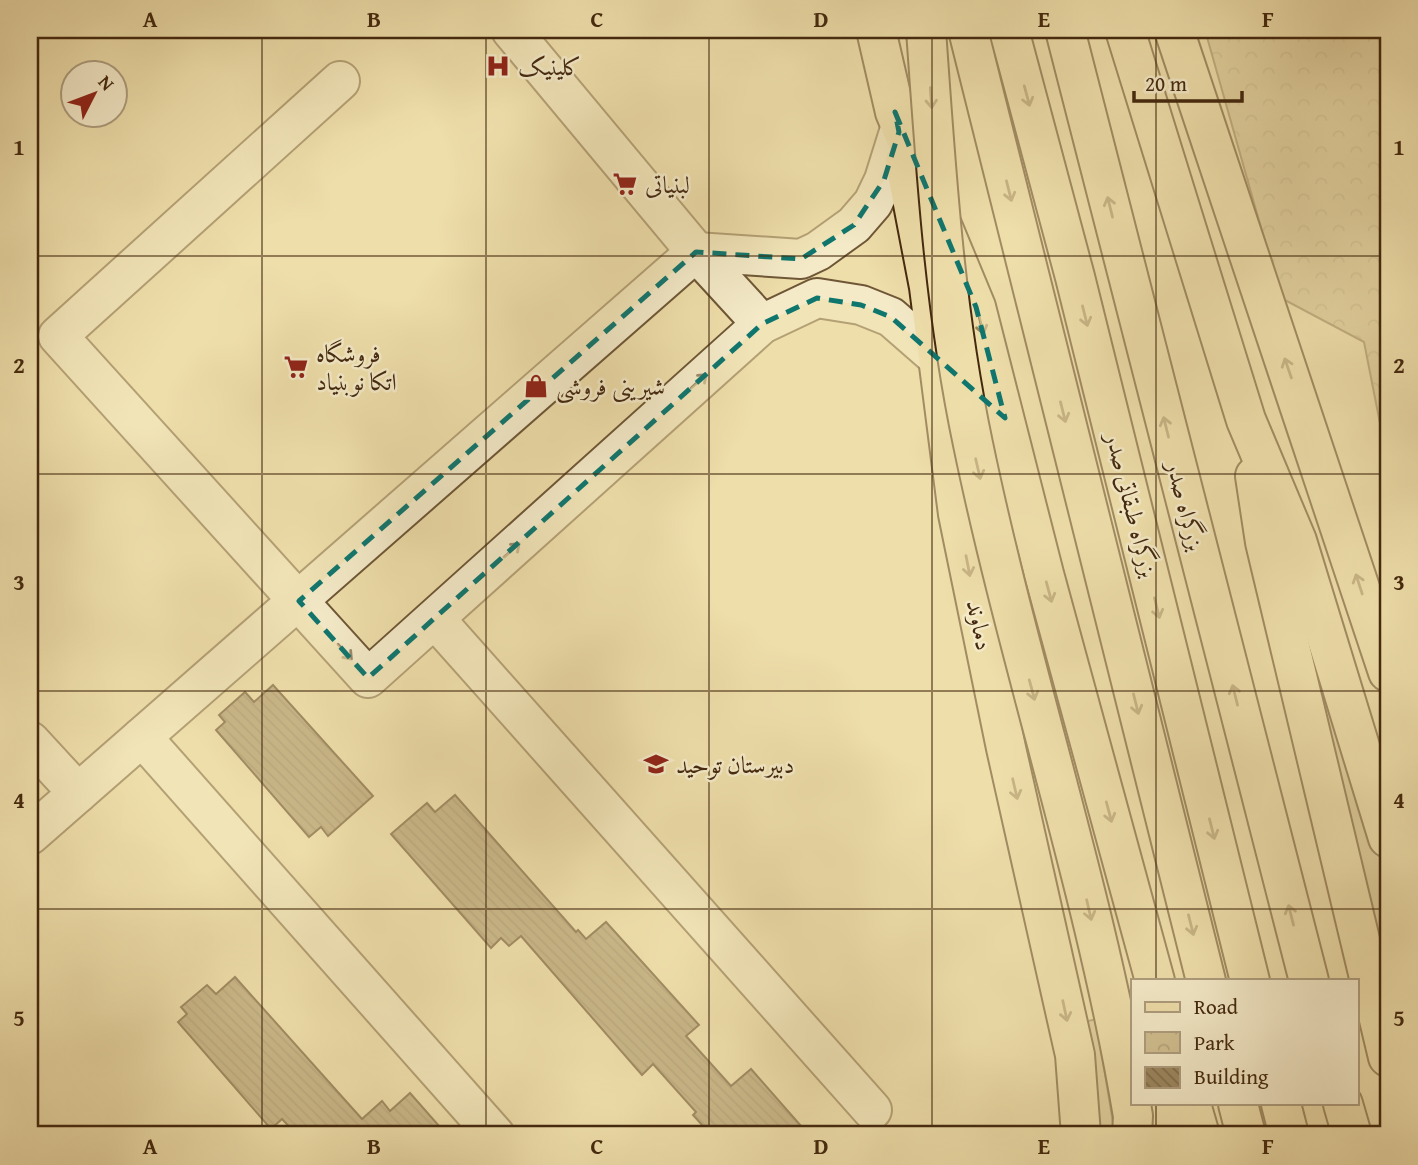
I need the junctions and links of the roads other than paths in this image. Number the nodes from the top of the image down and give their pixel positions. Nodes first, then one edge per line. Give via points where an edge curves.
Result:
1 (511, 30) edge
2 (876, 30) edge
3 (926, 30) edge
4 (968, 30) edge
5 (1009, 30) edge
6 (1065, 30) edge
7 (1125, 30) edge
8 (1174, 30) edge
9 (341, 81) dead end
10 (897, 122) junction
11 (696, 252) junction
12 (762, 324) junction
13 (938, 358) junction
14 (1005, 418) junction
15 (1246, 420) junction
16 (299, 601) junction
17 (435, 619) junction
18 (1388, 672) edge
19 (142, 737) junction
20 (30, 741) edge
21 (78, 793) junction
22 (30, 835) edge
23 (1388, 838) edge
24 (1154, 979) edge
25 (1205, 979) edge
26 (1250, 979) edge
27 (1308, 979) edge
28 (1388, 1057) edge
29 (1131, 1104) edge
30 (1131, 1106) edge
31 (1168, 1106) edge
32 (1192, 1106) edge
33 (1239, 1106) edge
34 (1282, 1106) edge
35 (1344, 1106) edge
36 (872, 1110) dead end
37 (495, 1135) edge
38 (1081, 1135) edge
39 (1132, 1135) edge
40 (1169, 1135) edge
41 (1200, 1135) edge
42 (1247, 1135) edge
43 (1289, 1135) edge
44 (1352, 1135) edge

1 - 11 street
2 - 10 main road
3 -> 29 main road, bridge via 952,336 1016,630 1108,990
4 -> 25 main road
5 -> 26 main road, بزرگراه طبقاتی صدر via 1079,291
27 -> 6 main road, بزرگراه صدر
7 - 15 main road
18 -> 8 main road
9 - 16 street via 58,336
10 - 11 street via 884,180 873,203 854,226 818,251 801,259
10 - 13 main road, دماوند via 920,232
10 -> 14 main road via 976,307
11 - 12 street
11 - 16 street
12 - 13 street via 817,298 861,304 891,317
17 -> 12 street
13 - 14 street
13 -> 38 main road, دماوند via 963,541 1075,1055
14 -> 24 main road
15 - 23 main road via 1297,541
15 - 28 main road via 1265,542
16 -> 17 street via 368,678
16 - 19 street
17 - 36 street
19 - 21 street
19 - 37 street
20 - 21 street
21 - 22 street
30 -> 39 main road, bridge
31 - 40 main road
32 - 41 main road
33 - 42 main road
34 - 43 main road
35 - 44 main road

